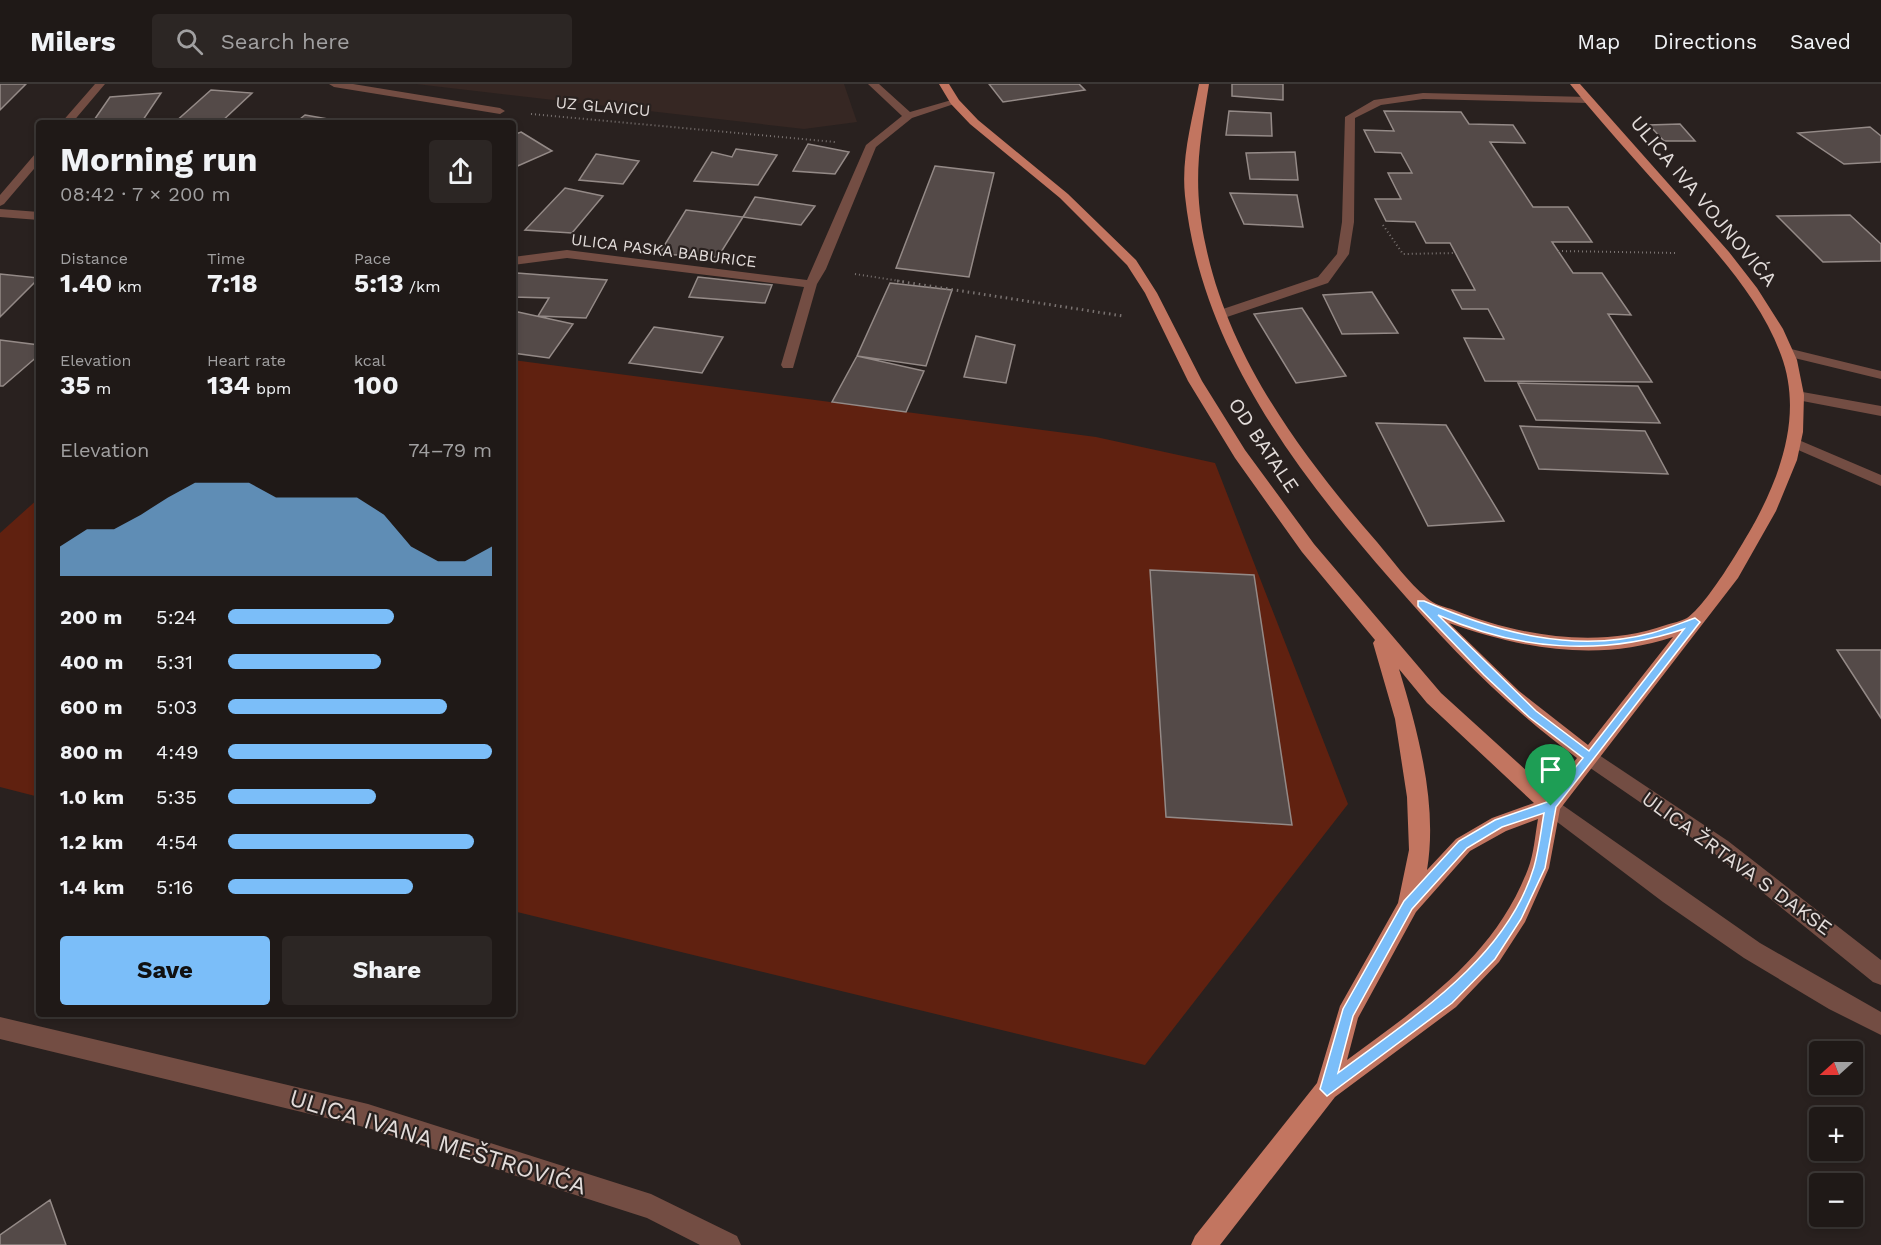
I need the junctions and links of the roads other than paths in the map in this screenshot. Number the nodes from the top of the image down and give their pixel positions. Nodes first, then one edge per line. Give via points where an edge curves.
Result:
1 (100, 84) edge
2 (334, 84) edge
3 (873, 84) edge
4 (944, 84) edge
5 (1204, 84) edge
6 (1575, 84) edge
7 (1589, 100) junction
8 (955, 102) junction
9 (500, 111) road end
10 (908, 116) junction
11 (69, 120) edge
12 (36, 160) edge
13 (0, 202) edge
14 (0, 213) edge
15 (36, 216) edge
16 (516, 261) edge
17 (811, 284) junction
18 (1222, 314) junction
19 (1787, 352) junction
20 (788, 365) dead end
21 (1881, 375) edge
22 (1797, 396) junction
23 (1881, 411) edge
24 (1794, 443) junction
25 (1881, 481) edge
26 (1421, 603) junction
27 (1695, 622) junction
28 (1380, 636) junction
29 (1590, 757) junction
30 (1551, 806) junction
31 (1408, 905) junction
32 (1881, 974) edge
33 (1881, 1024) edge
34 (0, 1028) edge
35 (1327, 1089) junction
36 (728, 1245) edge
37 (1204, 1245) edge

1 - 11 street
2 - 9 street
3 - 10 street
4 - 8 main road, OD BATALE
5 - 18 main road via 1191,147 1190,195 1200,253
6 - 7 main road, ULICA IVA VOJNOVIĆA
7 - 18 street via 1423,96 1378,102 1350,117 1348,222 1343,254 1323,280
7 - 19 main road, ULICA IVA VOJNOVIĆA via 1724,254 1769,316
8 - 10 street
8 - 28 main road, OD BATALE via 1065,196 1132,263 1195,381 1240,454 1308,548
10 - 17 street via 871,145
12 - 13 street
14 - 15 street
16 - 17 street, ULICA PASKA BABURICE via 567,254
17 - 20 street
18 - 26 main road via 1253,385 1287,441 1341,513
19 - 21 street
19 - 22 main road, ULICA IVA VOJNOVIĆA
22 - 23 street
22 - 24 main road, ULICA IVA VOJNOVIĆA
24 - 25 street
24 - 27 main road, ULICA IVA VOJNOVIĆA via 1781,483 1756,535
26 - 27 main road via 1469,624 1558,644 1650,637
26 - 29 main road via 1532,714
27 - 29 main road, ULICA IVA VOJNOVIĆA
28 - 30 main road, OD BATALE via 1434,698
28 - 31 main road via 1409,740 1417,795 1419,852
29 - 30 main road, ULICA IVA VOJNOVIĆA
29 - 32 street, ULICA ŽRTAVA S DAKSE via 1721,847
30 - 31 main road via 1499,824 1463,844
30 - 33 street via 1729,938 1834,1001
30 - 35 main road via 1539,868 1517,915 1491,955 1448,999
31 - 35 main road via 1348,1014
34 - 36 street, ULICA IVANA MEŠTROVIĆA via 368,1116 651,1207
35 - 37 main road

